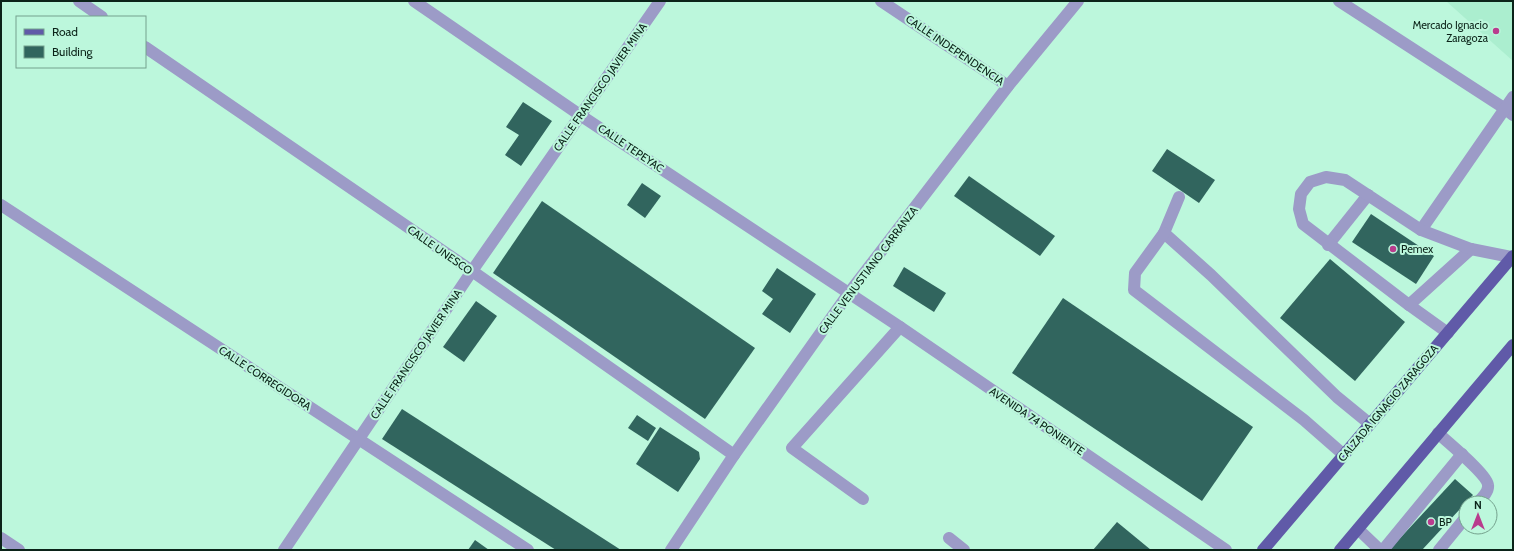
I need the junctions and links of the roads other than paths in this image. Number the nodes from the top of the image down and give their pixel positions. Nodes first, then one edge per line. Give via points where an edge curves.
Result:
1 (79, 1) edge
2 (414, 1) edge
3 (660, 1) edge
4 (882, 1) edge
5 (1078, 1) edge
6 (1339, 1) edge
7 (101, 16) edge
8 (146, 48) edge
9 (1008, 86) junction
10 (1513, 97) edge
11 (1508, 112) edge
12 (580, 114) junction
13 (1368, 195) junction
14 (1179, 197) dead end
15 (1, 205) edge
16 (1421, 230) junction
17 (1164, 233) junction
18 (1328, 244) junction
19 (1471, 250) junction
20 (1512, 256) edge
21 (472, 271) junction
22 (848, 293) junction
23 (1408, 305) junction
24 (900, 327) junction
25 (1448, 333) junction
26 (1513, 344) edge
27 (1370, 424) junction
28 (1438, 433) junction
29 (358, 439) junction
30 (1462, 454) junction
31 (734, 455) junction
32 (1344, 455) junction
33 (1484, 495) edge
34 (863, 499) dead end
35 (1458, 527) edge
36 (1358, 529) junction
37 (1, 538) edge
38 (949, 538) dead end
39 (19, 550) edge
40 (284, 550) edge
41 (528, 550) edge
42 (671, 550) edge
43 (964, 550) edge
44 (1226, 550) edge
45 (1263, 550) edge
46 (1340, 550) edge
47 (1381, 550) edge
48 (1440, 550) edge

1 - 7 street
2 - 12 street, CALLE TEPEYAC
3 - 12 street, CALLE FRANCISCO JAVIER MINA
4 - 9 street, CALLE INDEPENDENCIA
5 - 9 street, CALLE VENUSTIANO CARRANZA
6 - 11 street
8 - 21 street, CALLE UNESCO
9 - 22 street, CALLE VENUSTIANO CARRANZA
10 - 11 street
11 - 16 street
12 - 21 street, CALLE FRANCISCO JAVIER MINA
12 - 22 street, CALLE TEPEYAC
13 - 16 street
13 - 18 street
13 - 18 street via 1345,180 1326,177 1310,182 1301,194 1299,209 1303,224
14 - 17 street
15 - 29 street, CALLE CORREGIDORA
16 - 19 street
17 - 27 street via 1337,397
17 - 32 street via 1135,274 1134,290 1304,420
18 - 23 street
19 - 20 street
19 - 23 street
20 - 25 main road, CALZADA IGNACIO ZARAGOZA
21 - 29 street, CALLE FRANCISCO JAVIER MINA
21 - 31 street, CALLE UNESCO
22 - 24 street, AVENIDA 74 PONIENTE
22 - 31 street, CALLE VENUSTIANO CARRANZA
23 - 25 street
24 - 34 street via 792,448
24 - 44 street, AVENIDA 74 PONIENTE
25 - 27 main road, CALZADA IGNACIO ZARAGOZA
26 - 28 main road
27 - 32 main road, CALZADA IGNACIO ZARAGOZA
28 - 30 street
28 - 36 main road
29 - 40 street, CALLE FRANCISCO JAVIER MINA
29 - 41 street, CALLE CORREGIDORA
30 - 33 street via 1486,479 1488,485
30 - 47 street
31 - 42 street, CALLE VENUSTIANO CARRANZA
32 - 45 main road, CALZADA IGNACIO ZARAGOZA
35 - 48 street
36 - 46 main road
36 - 47 street
37 - 39 street
38 - 43 street

